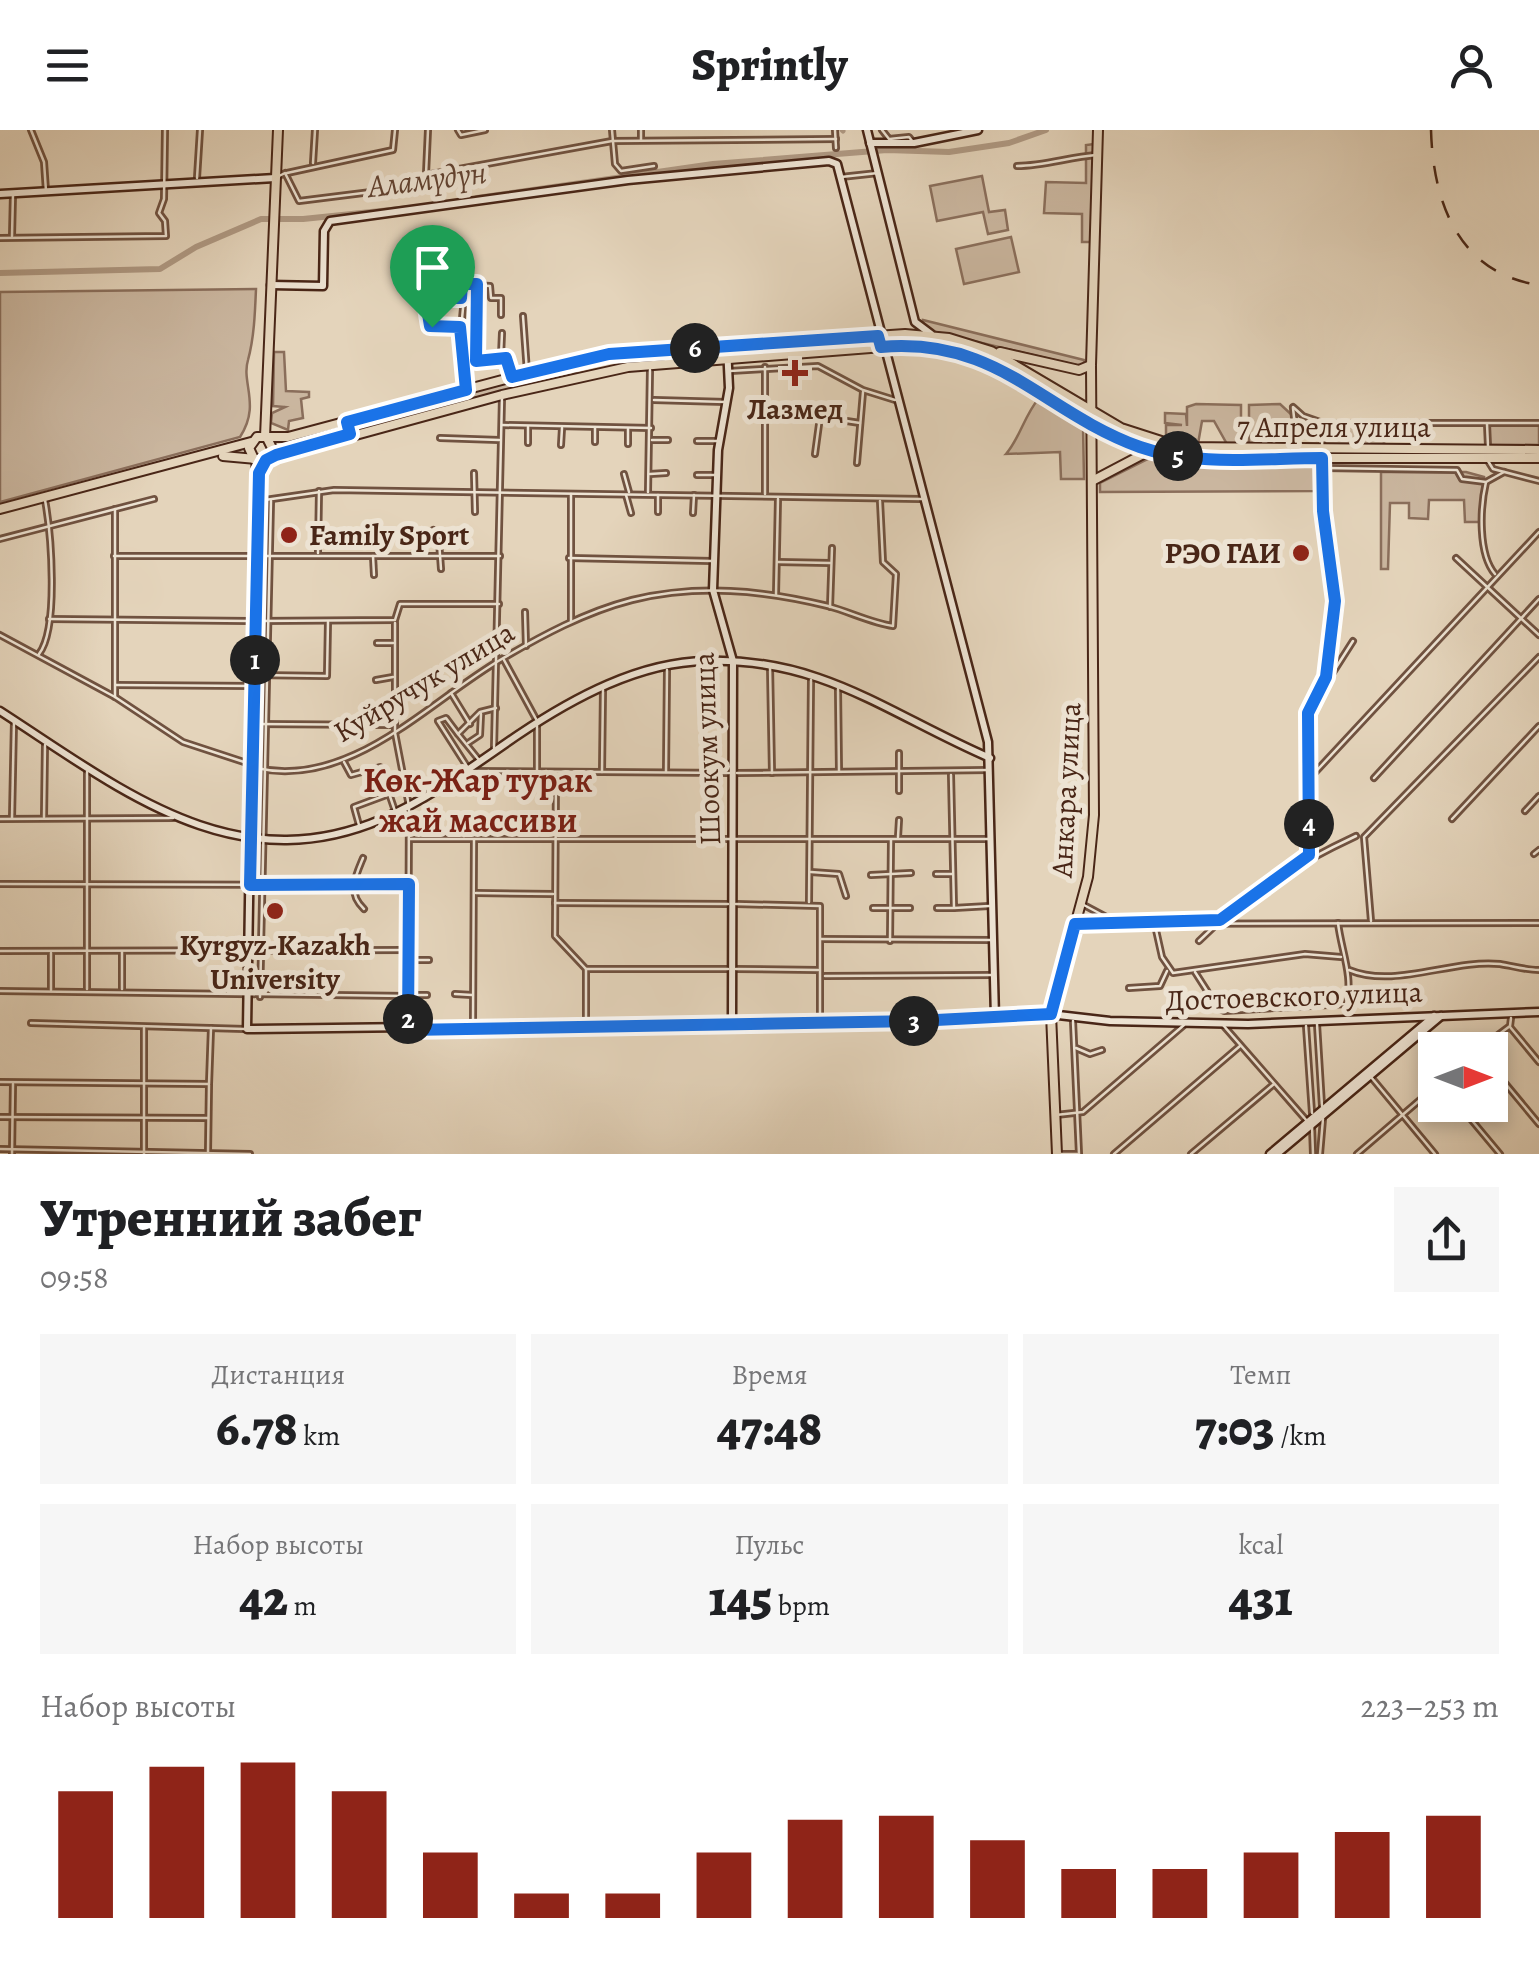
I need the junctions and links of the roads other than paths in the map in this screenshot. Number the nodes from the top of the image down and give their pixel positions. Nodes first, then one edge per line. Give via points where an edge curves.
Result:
1 (32, 130) edge
2 (165, 130) edge
3 (200, 130) edge
4 (278, 130) edge
5 (315, 130) edge
6 (394, 130) edge
7 (428, 130) edge
8 (458, 130) edge
9 (485, 130) edge
10 (612, 130) edge
11 (641, 130) edge
12 (835, 130) edge
13 (867, 130) edge
14 (882, 130) edge
15 (975, 130) edge
16 (1098, 130) edge
17 (836, 139) junction
18 (612, 140) junction
19 (641, 141) junction
20 (914, 143) junction
21 (871, 145) junction
22 (836, 148) dead end
23 (1098, 155) junction
24 (313, 166) junction
25 (654, 166) dead end
26 (1018, 166) dead end
27 (285, 173) junction
28 (880, 173) junction
29 (426, 176) junction
30 (844, 177) junction
31 (275, 178) junction
32 (196, 182) junction
33 (164, 186) junction
34 (46, 191) junction
35 (13, 193) junction
36 (0, 194) edge
37 (0, 238) edge
38 (12, 238) junction
39 (466, 266) dead end
40 (462, 284) junction
41 (477, 284) junction
42 (270, 286) junction
43 (461, 298) junction
44 (500, 315) dead end
45 (523, 316) dead end
46 (915, 322) junction
47 (460, 327) junction
48 (502, 333) dead end
49 (905, 334) junction
50 (878, 336) junction
51 (937, 336) junction
52 (726, 346) junction
53 (881, 347) junction
54 (991, 351) junction
55 (501, 356) junction
56 (728, 357) junction
57 (476, 361) junction
58 (574, 361) junction
59 (988, 362) junction
60 (461, 363) junction
61 (650, 364) junction
62 (1091, 365) junction
63 (766, 366) junction
64 (729, 371) junction
65 (527, 373) junction
66 (577, 376) junction
67 (512, 377) junction
68 (466, 390) junction
69 (863, 390) junction
70 (502, 395) junction
71 (651, 400) junction
72 (895, 400) junction
73 (727, 402) junction
74 (1091, 409) junction
75 (263, 413) junction
76 (347, 422) junction
77 (860, 423) junction
78 (1092, 423) junction
79 (1323, 423) junction
80 (1487, 423) junction
81 (1539, 423) edge
82 (502, 426) junction
83 (528, 426) junction
84 (562, 426) junction
85 (596, 427) junction
86 (628, 428) junction
87 (651, 428) junction
88 (350, 434) junction
89 (266, 438) junction
90 (284, 438) junction
91 (440, 438) dead end
92 (252, 440) junction
93 (502, 440) junction
94 (650, 440) junction
95 (668, 440) dead end
96 (697, 440) dead end
97 (595, 442) dead end
98 (720, 442) junction
99 (528, 444) dead end
100 (628, 444) dead end
101 (561, 445) dead end
102 (1152, 446) junction
103 (1300, 450) junction
104 (1488, 450) junction
105 (1539, 450) edge
106 (814, 454) dead end
107 (211, 455) junction
108 (1539, 458) edge
109 (1322, 459) junction
110 (261, 460) junction
111 (858, 463) dead end
112 (1504, 472) junction
113 (474, 473) dead end
114 (666, 473) dead end
115 (624, 474) dead end
116 (649, 474) junction
117 (716, 475) junction
118 (697, 476) dead end
119 (1094, 480) junction
120 (1539, 481) edge
121 (1486, 482) junction
122 (319, 490) junction
123 (475, 491) junction
124 (501, 491) junction
125 (571, 492) junction
126 (627, 493) junction
127 (44, 494) junction
128 (648, 494) junction
129 (658, 494) junction
130 (694, 494) junction
131 (716, 494) junction
132 (765, 495) junction
133 (778, 497) junction
134 (154, 499) dead end
135 (271, 499) junction
136 (922, 499) junction
137 (258, 501) junction
138 (880, 501) junction
139 (0, 509) edge
140 (115, 510) junction
141 (474, 512) dead end
142 (658, 512) dead end
143 (693, 513) dead end
144 (630, 514) dead end
145 (50, 526) junction
146 (433, 530) dead end
147 (1539, 532) edge
148 (0, 539) edge
149 (832, 548) dead end
150 (318, 554) junction
151 (257, 555) junction
152 (373, 555) junction
153 (114, 556) junction
154 (269, 556) junction
155 (441, 556) junction
156 (500, 556) junction
157 (569, 558) junction
158 (1456, 558) dead end
159 (713, 561) junction
160 (776, 562) junction
161 (831, 563) junction
162 (441, 569) dead end
163 (374, 575) dead end
164 (1496, 575) junction
165 (1488, 584) junction
166 (713, 590) junction
167 (776, 594) junction
168 (1539, 598) edge
169 (499, 604) junction
170 (830, 607) junction
171 (525, 612) dead end
172 (1522, 618) junction
173 (49, 619) junction
174 (114, 620) junction
175 (328, 620) junction
176 (395, 620) junction
177 (256, 621) junction
178 (268, 621) junction
179 (571, 622) junction
180 (0, 635) edge
181 (1539, 635) edge
182 (1354, 642) dead end
183 (377, 643) dead end
184 (395, 643) junction
185 (526, 646) junction
186 (38, 654) junction
187 (1539, 657) edge
188 (504, 658) junction
189 (498, 661) junction
190 (733, 661) junction
191 (770, 664) junction
192 (668, 665) junction
193 (812, 672) junction
194 (254, 674) junction
195 (266, 675) junction
196 (394, 676) junction
197 (1326, 677) junction
198 (376, 680) dead end
199 (838, 683) junction
200 (114, 685) junction
201 (254, 686) junction
202 (603, 686) junction
203 (450, 693) junction
204 (115, 697) junction
205 (372, 707) dead end
206 (496, 708) junction
207 (0, 711) edge
208 (480, 712) junction
209 (14, 720) junction
210 (537, 722) junction
211 (254, 724) junction
212 (266, 725) junction
213 (373, 725) junction
214 (394, 726) junction
215 (471, 726) junction
216 (1539, 726) edge
217 (395, 733) junction
218 (458, 734) junction
219 (45, 739) junction
220 (468, 743) junction
221 (494, 751) junction
222 (899, 753) dead end
223 (990, 758) junction
224 (342, 760) junction
225 (479, 762) junction
226 (87, 765) junction
227 (252, 768) junction
228 (264, 770) junction
229 (467, 770) junction
230 (990, 770) junction
231 (666, 773) junction
232 (733, 773) junction
233 (772, 773) junction
234 (810, 773) junction
235 (839, 773) junction
236 (899, 773) junction
237 (538, 774) junction
238 (556, 774) junction
239 (602, 774) junction
240 (951, 774) junction
241 (1374, 778) dead end
242 (1308, 780) junction
243 (899, 791) dead end
244 (390, 794) junction
245 (1539, 796) edge
246 (409, 806) junction
247 (1525, 811) dead end
248 (396, 812) junction
249 (0, 818) edge
250 (87, 818) junction
251 (173, 818) junction
252 (12, 819) junction
253 (44, 819) junction
254 (1452, 819) dead end
255 (898, 820) dead end
256 (360, 826) junction
257 (1356, 836) dead end
258 (556, 838) junction
259 (732, 838) junction
260 (810, 838) junction
261 (891, 838) junction
262 (898, 838) junction
263 (992, 838) junction
264 (252, 839) junction
265 (264, 839) junction
266 (409, 839) junction
267 (474, 839) junction
268 (954, 840) junction
269 (1539, 850) edge
270 (1534, 854) dead end
271 (1309, 855) junction
272 (362, 858) dead end
273 (810, 872) junction
274 (911, 873) dead end
275 (891, 874) junction
276 (936, 874) dead end
277 (954, 874) junction
278 (871, 875) dead end
279 (0, 884) edge
280 (88, 884) junction
281 (409, 884) junction
282 (250, 885) junction
283 (262, 885) junction
284 (354, 885) junction
285 (474, 893) junction
286 (555, 894) junction
287 (846, 896) dead end
288 (555, 902) junction
289 (810, 903) junction
290 (732, 904) junction
291 (1082, 904) junction
292 (992, 906) junction
293 (873, 908) dead end
294 (890, 908) junction
295 (910, 908) dead end
296 (937, 908) dead end
297 (954, 908) junction
298 (364, 909) dead end
299 (1097, 912) junction
300 (1220, 920) junction
301 (1154, 921) junction
302 (1131, 922) junction
303 (1338, 922) junction
304 (1371, 922) junction
305 (1539, 922) edge
306 (1095, 923) junction
307 (1075, 924) junction
308 (820, 939) junction
309 (890, 940) junction
310 (993, 940) junction
311 (1199, 941) dead end
312 (261, 947) dead end
313 (51, 950) junction
314 (249, 950) junction
315 (408, 950) junction
316 (0, 951) edge
317 (88, 951) junction
318 (122, 951) junction
319 (261, 954) dead end
320 (1342, 957) junction
321 (408, 960) junction
322 (428, 960) dead end
323 (586, 969) junction
324 (732, 969) junction
325 (820, 970) junction
326 (1167, 970) junction
327 (1348, 970) junction
328 (1539, 970) edge
329 (1195, 972) junction
330 (822, 976) junction
331 (994, 976) junction
332 (1129, 988) dead end
333 (0, 991) edge
334 (51, 991) junction
335 (87, 991) junction
336 (122, 992) junction
337 (247, 994) junction
338 (427, 994) dead end
339 (455, 994) dead end
340 (474, 995) junction
341 (408, 996) junction
342 (260, 997) junction
343 (1539, 1012) edge
344 (1511, 1013) junction
345 (1051, 1014) junction
346 (1073, 1017) junction
347 (1438, 1017) junction
348 (995, 1018) junction
349 (1424, 1020) junction
350 (820, 1022) junction
351 (1306, 1022) junction
352 (1317, 1022) junction
353 (31, 1023) dead end
354 (732, 1023) junction
355 (1184, 1023) junction
356 (1222, 1024) junction
357 (586, 1026) junction
358 (1510, 1026) junction
359 (144, 1027) junction
360 (209, 1028) junction
361 (246, 1029) junction
362 (473, 1029) junction
363 (408, 1030) junction
364 (1502, 1032) edge
365 (1307, 1039) junction
366 (1317, 1039) junction
367 (1240, 1046) junction
368 (1075, 1048) junction
369 (1102, 1050) dead end
370 (1539, 1062) edge
371 (1369, 1074) junction
372 (0, 1082) edge
373 (13, 1083) junction
374 (146, 1083) junction
375 (1275, 1083) junction
376 (209, 1084) junction
377 (1508, 1087) edge
378 (1418, 1102) edge
379 (1323, 1113) junction
380 (1055, 1114) junction
381 (1078, 1115) junction
382 (1403, 1115) junction
383 (0, 1117) edge
384 (12, 1117) junction
385 (208, 1118) junction
386 (145, 1119) junction
387 (1311, 1122) junction
388 (1473, 1122) edge
389 (1539, 1124) edge
390 (1365, 1147) junction
391 (0, 1149) edge
392 (12, 1152) edge
393 (144, 1153) edge
394 (208, 1154) edge
395 (250, 1154) edge
396 (1058, 1154) edge
397 (1078, 1154) edge
398 (1114, 1154) edge
399 (1192, 1154) edge
400 (1270, 1154) edge
401 (1277, 1154) edge
402 (1313, 1154) edge
403 (1320, 1154) edge
404 (1357, 1154) edge
405 (1371, 1154) edge
406 (1435, 1154) edge
407 (1500, 1154) edge

1 - 34 street
2 - 33 street
3 - 32 street
4 - 31 main road
5 - 24 street
6 - 24 street via 393,150
7 - 29 street
8 - 9 street
10 - 18 street
11 - 19 street
12 - 17 street
13 - 21 street
14 - 20 street via 889,139
15 - 20 street
16 - 23 main road, Анкара улица
17 - 19 street
17 - 22 street
18 - 19 street
18 - 25 street via 621,171
18 - 29 street
20 - 21 street
21 - 28 street
23 - 26 street
23 - 62 main road, Анкара улица
24 - 27 street
27 - 29 street via 299,201 419,186
27 - 31 street
28 - 30 street
28 - 46 street
30 - 42 street via 837,164 825,161 330,221 323,286
30 - 50 street
31 - 32 street
31 - 42 main road
32 - 33 street
33 - 34 street
33 - 38 street via 159,213 166,236
34 - 35 street
35 - 36 street
35 - 38 street
37 - 38 street
39 - 40 street
40 - 41 street
40 - 43 street
41 - 44 street via 490,286 490,298 501,298
41 - 57 street
42 - 75 main road
43 - 47 street
43 - 47 street via 426,302 430,326
45 - 65 street
46 - 49 street
46 - 51 street
47 - 60 street
48 - 55 street
49 - 50 main road, 7 Апреля улица
49 - 51 main road, 7 Апреля улица
50 - 52 main road, 7 Апреля улица
50 - 53 street
51 - 54 main road, 7 Апреля улица
52 - 56 street, Шоокум улица
52 - 58 main road, 7 Апреля улица
53 - 56 main road, 7 Апреля улица
53 - 59 main road, 7 Апреля улица via 937,347
53 - 72 street
54 - 59 main road
54 - 62 main road via 1079,370
54 - 74 main road, 7 Апреля улица
55 - 57 street
55 - 67 street
56 - 61 main road, 7 Апреля улица
56 - 64 street, Шоокум улица
57 - 60 street
58 - 65 main road, 7 Апреля улица
58 - 66 main road
59 - 78 main road, 7 Апреля улица
60 - 68 street
61 - 66 main road, 7 Апреля улица
61 - 71 street
62 - 74 main road, Анкара улица
63 - 64 street
63 - 69 street via 818,366
63 - 132 street
64 - 73 street, Шоокум улица
65 - 67 main road, 7 Апреля улица
66 - 70 main road, 7 Апреля улица
67 - 68 main road, 7 Апреля улица
68 - 76 main road, 7 Апреля улица
69 - 72 street
69 - 77 street
70 - 82 street
70 - 88 main road, 7 Апреля улица
71 - 73 street
71 - 87 street
72 - 136 street
73 - 98 street, Шоокум улица
74 - 78 main road, Анкара улица
74 - 102 main road, 7 Апреля улица
75 - 89 main road
75 - 90 main road via 268,428
75 - 92 main road
76 - 88 main road
76 - 90 main road, 7 Апреля улица
77 - 106 street via 820,417
77 - 111 street
78 - 102 main road, 7 Апреля улица
78 - 119 main road, Анкара улица
79 - 80 street
79 - 103 street via 1293,407
79 - 109 street
80 - 81 street
80 - 104 street
82 - 83 street
82 - 93 street
83 - 84 street
83 - 99 street
84 - 85 street
84 - 101 street
85 - 86 street
85 - 97 street
86 - 87 street
86 - 100 street
87 - 94 street
88 - 110 main road, 7 Апреля улица
89 - 90 main road, 7 Апреля улица
89 - 92 main road
89 - 110 main road via 273,450
91 - 93 street
92 - 107 main road, 7 Апреля улица
92 - 110 main road via 249,452
93 - 124 street
94 - 95 street
94 - 116 street
96 - 98 street
98 - 117 street, Шоокум улица
102 - 103 main road, 7 Апреля улица
102 - 109 main road, 7 Апреля улица via 1199,458
102 - 119 main road
103 - 109 main road, 7 Апреля улица
104 - 105 main road, 7 Апреля улица
104 - 108 main road, 7 Апреля улица
104 - 109 main road, 7 Апреля улица
104 - 109 main road, 7 Апреля улица
104 - 112 street via 1488,466
107 - 110 main road, 7 Апреля улица
107 - 127 main road, 7 Апреля улица
109 - 121 street via 1457,470 1462,479
109 - 197 street via 1335,601
110 - 137 street
112 - 120 street
112 - 121 street
113 - 123 street
114 - 116 street
115 - 126 street
116 - 128 street
117 - 118 street
117 - 131 street, Шоокум улица
119 - 291 main road, Анкара улица via 1094,815
121 - 164 street via 1486,563
122 - 123 street
122 - 135 street
122 - 150 street
123 - 124 street
123 - 141 street
124 - 125 street
124 - 156 street
125 - 126 street
125 - 157 street
126 - 128 street
126 - 144 street
127 - 139 main road, 7 Апреля улица
127 - 145 street
128 - 129 street
129 - 130 street
129 - 142 street
130 - 131 street
130 - 143 street
131 - 132 street
131 - 159 street, Шоокум улица
132 - 133 street
133 - 138 street
133 - 160 street
134 - 140 street
135 - 137 street
135 - 154 street
136 - 138 street
136 - 223 street
137 - 151 street
138 - 170 street, Куйручук улица via 883,562 896,574 893,626
140 - 145 street
140 - 153 street
145 - 148 street
145 - 173 street
146 - 155 street
147 - 164 street
149 - 161 street
150 - 152 street
150 - 154 street
151 - 153 street
151 - 154 street
151 - 177 street
152 - 155 street
152 - 163 street
153 - 174 street
154 - 178 street
155 - 156 street
155 - 162 street
156 - 169 street
157 - 159 street
157 - 179 street
158 - 165 street
159 - 166 street, Шоокум улица
160 - 161 street
160 - 167 street
161 - 170 street
164 - 165 street
165 - 172 street
165 - 242 street
166 - 167 street, Куйручук улица
166 - 179 street, Куйручук улица via 633,600
166 - 190 street, Шоокум улица
167 - 170 street, Куйручук улица
168 - 172 street
169 - 176 street via 400,604
169 - 189 street
171 - 185 street
172 - 181 street
172 - 241 street
173 - 174 street
173 - 186 street via 48,643
174 - 177 street
174 - 200 street
175 - 176 street
175 - 178 street
175 - 195 street via 326,676
176 - 184 street
177 - 178 street
177 - 194 street
178 - 195 street
179 - 185 street, Куйручук улица
180 - 186 street, Куйручук улица
182 - 197 street
183 - 184 street
184 - 196 street
185 - 188 street, Куйручук улица
186 - 204 street, Куйручук улица
187 - 304 street via 1364,837
188 - 189 street, Куйручук улица
188 - 210 street
189 - 203 street, Куйручук улица
189 - 206 street
190 - 191 street
190 - 192 street
190 - 232 street, Шоокум улица
191 - 193 street
191 - 233 street
192 - 202 street
192 - 231 street
193 - 199 street
193 - 234 street
194 - 195 street
194 - 201 street
195 - 212 street
196 - 198 street
196 - 214 street
197 - 242 street via 1308,713
199 - 223 street
199 - 235 street
200 - 201 street
200 - 204 street
201 - 211 street
202 - 210 street
202 - 239 street
203 - 215 street
203 - 217 street, Куйручук улица
204 - 227 street, Куйручук улица via 183,742 248,761
205 - 213 street
206 - 208 street
206 - 221 street
207 - 209 street
208 - 215 street
208 - 220 street via 480,735
209 - 219 street
209 - 252 street
210 - 221 street
210 - 237 street
211 - 212 street
211 - 227 street
212 - 213 street
212 - 228 street
213 - 214 street
214 - 217 street
215 - 218 street
216 - 254 street
217 - 224 street, Куйручук улица
217 - 246 street
218 - 220 street
218 - 229 street via 446,718 438,721
219 - 226 street
219 - 253 street
220 - 225 street
221 - 225 street
222 - 236 street
223 - 230 street
224 - 228 street, Куйручук улица
224 - 244 street via 350,774 378,766
225 - 229 street
226 - 250 street
226 - 251 street
227 - 228 street, Куйручук улица
227 - 264 street
228 - 265 street
229 - 237 street
229 - 246 street
230 - 240 street
230 - 263 street
231 - 232 street
231 - 239 street
232 - 233 street
232 - 259 street, Шоокум улица
233 - 234 street
234 - 235 street
234 - 260 street
235 - 236 street
236 - 240 street
236 - 243 street
237 - 238 street
238 - 239 street
238 - 258 street
240 - 268 street
242 - 271 street
244 - 248 street
244 - 256 street via 354,808
245 - 247 street
246 - 248 street
246 - 266 street
248 - 256 street
249 - 252 street
250 - 251 street
250 - 253 street
250 - 280 street
251 - 264 street
252 - 253 street
255 - 262 street
256 - 265 street
257 - 271 street
258 - 259 street
258 - 267 street
258 - 286 street
259 - 260 street
259 - 290 street, Шоокум улица
260 - 261 street
260 - 273 street
261 - 262 street
261 - 275 street
262 - 268 street
263 - 268 street
263 - 292 street
264 - 265 street
264 - 282 street
265 - 283 street
266 - 267 street
266 - 281 street
267 - 285 street
268 - 277 street
269 - 270 street
271 - 300 street
272 - 284 street
273 - 287 street via 839,874
273 - 289 street
274 - 275 street
275 - 278 street
275 - 294 street
276 - 277 street
277 - 297 street
279 - 280 street
280 - 282 street
280 - 317 street
281 - 284 street
281 - 315 street
282 - 283 street
282 - 314 street
283 - 284 street
283 - 312 street
284 - 298 street
285 - 286 street
285 - 340 street
286 - 288 street
288 - 290 street
288 - 323 street via 555,936
289 - 290 street
289 - 308 street via 820,906
290 - 324 street, Шоокум улица
291 - 299 street
291 - 307 main road, Анкара улица
292 - 297 street
292 - 310 street
293 - 294 street
294 - 295 street
294 - 309 street
296 - 297 street
299 - 302 street
299 - 306 street
300 - 301 street
300 - 303 street
300 - 311 street
301 - 302 street
301 - 326 street
302 - 306 street
303 - 304 street
303 - 320 street
304 - 305 street
306 - 307 street
307 - 345 main road, Анкара улица
308 - 309 street
308 - 325 street
309 - 310 street
310 - 331 street
313 - 316 street
313 - 317 street
313 - 334 street
314 - 315 street
314 - 318 street
314 - 337 street
315 - 321 street
317 - 318 street
317 - 335 street
318 - 336 street
319 - 342 street
320 - 327 street
320 - 329 street via 1305,954
321 - 322 street
321 - 341 street
323 - 324 street
323 - 357 street
324 - 325 street
324 - 354 street, Шоокум улица
325 - 330 street
326 - 329 street
326 - 332 street via 1160,986
327 - 328 street via 1394,975 1498,964
327 - 329 street via 1346,1004 1232,1011 1218,1008
330 - 331 street
330 - 350 street
331 - 348 street
333 - 334 street
334 - 335 street
335 - 336 street
336 - 337 street
337 - 342 street
337 - 361 street
338 - 341 street
339 - 340 street
340 - 362 street
341 - 342 street
341 - 363 street
343 - 344 street, Достоевского улица
344 - 347 street, Достоевского улица
344 - 358 street
345 - 346 street, Достоевского улица
345 - 348 street, Достоевского улица
345 - 380 main road, Анкара улица
346 - 355 street, Достоевского улица
346 - 368 street
347 - 349 street
347 - 371 street
348 - 350 street, Достоевского улица
349 - 352 street, Достоевского улица
349 - 371 street
350 - 354 street, Достоевского улица
351 - 352 street, Достоевского улица
351 - 356 street, Достоевского улица
351 - 365 street
352 - 366 street
353 - 359 street
354 - 357 street, Достоевского улица
355 - 356 street, Достоевского улица
355 - 381 street via 1184,1030
356 - 367 street
357 - 362 street, Достоевского улица
358 - 364 street
358 - 370 street
359 - 360 street
359 - 374 street
360 - 361 street
360 - 376 street
361 - 363 street, Достоевского улица
362 - 363 street, Достоевского улица
365 - 366 street
365 - 387 street
366 - 379 street
367 - 375 street
367 - 398 street
368 - 369 street
368 - 381 street
371 - 379 street
371 - 382 street
372 - 373 street
373 - 374 street
373 - 384 street
374 - 376 street
374 - 386 street
375 - 387 street
375 - 399 street
376 - 385 street
377 - 389 street
378 - 382 street
379 - 387 street
379 - 403 street
380 - 381 street
380 - 396 main road, Анкара улица
381 - 397 street
382 - 390 street
382 - 406 street
383 - 384 street
384 - 386 street
384 - 392 street
385 - 386 street
385 - 394 street
386 - 393 street
387 - 400 street
387 - 401 street
387 - 402 street
388 - 407 street
390 - 404 street
390 - 405 street
391 - 392 street
392 - 393 street
393 - 394 street
394 - 395 street
396 - 397 street

